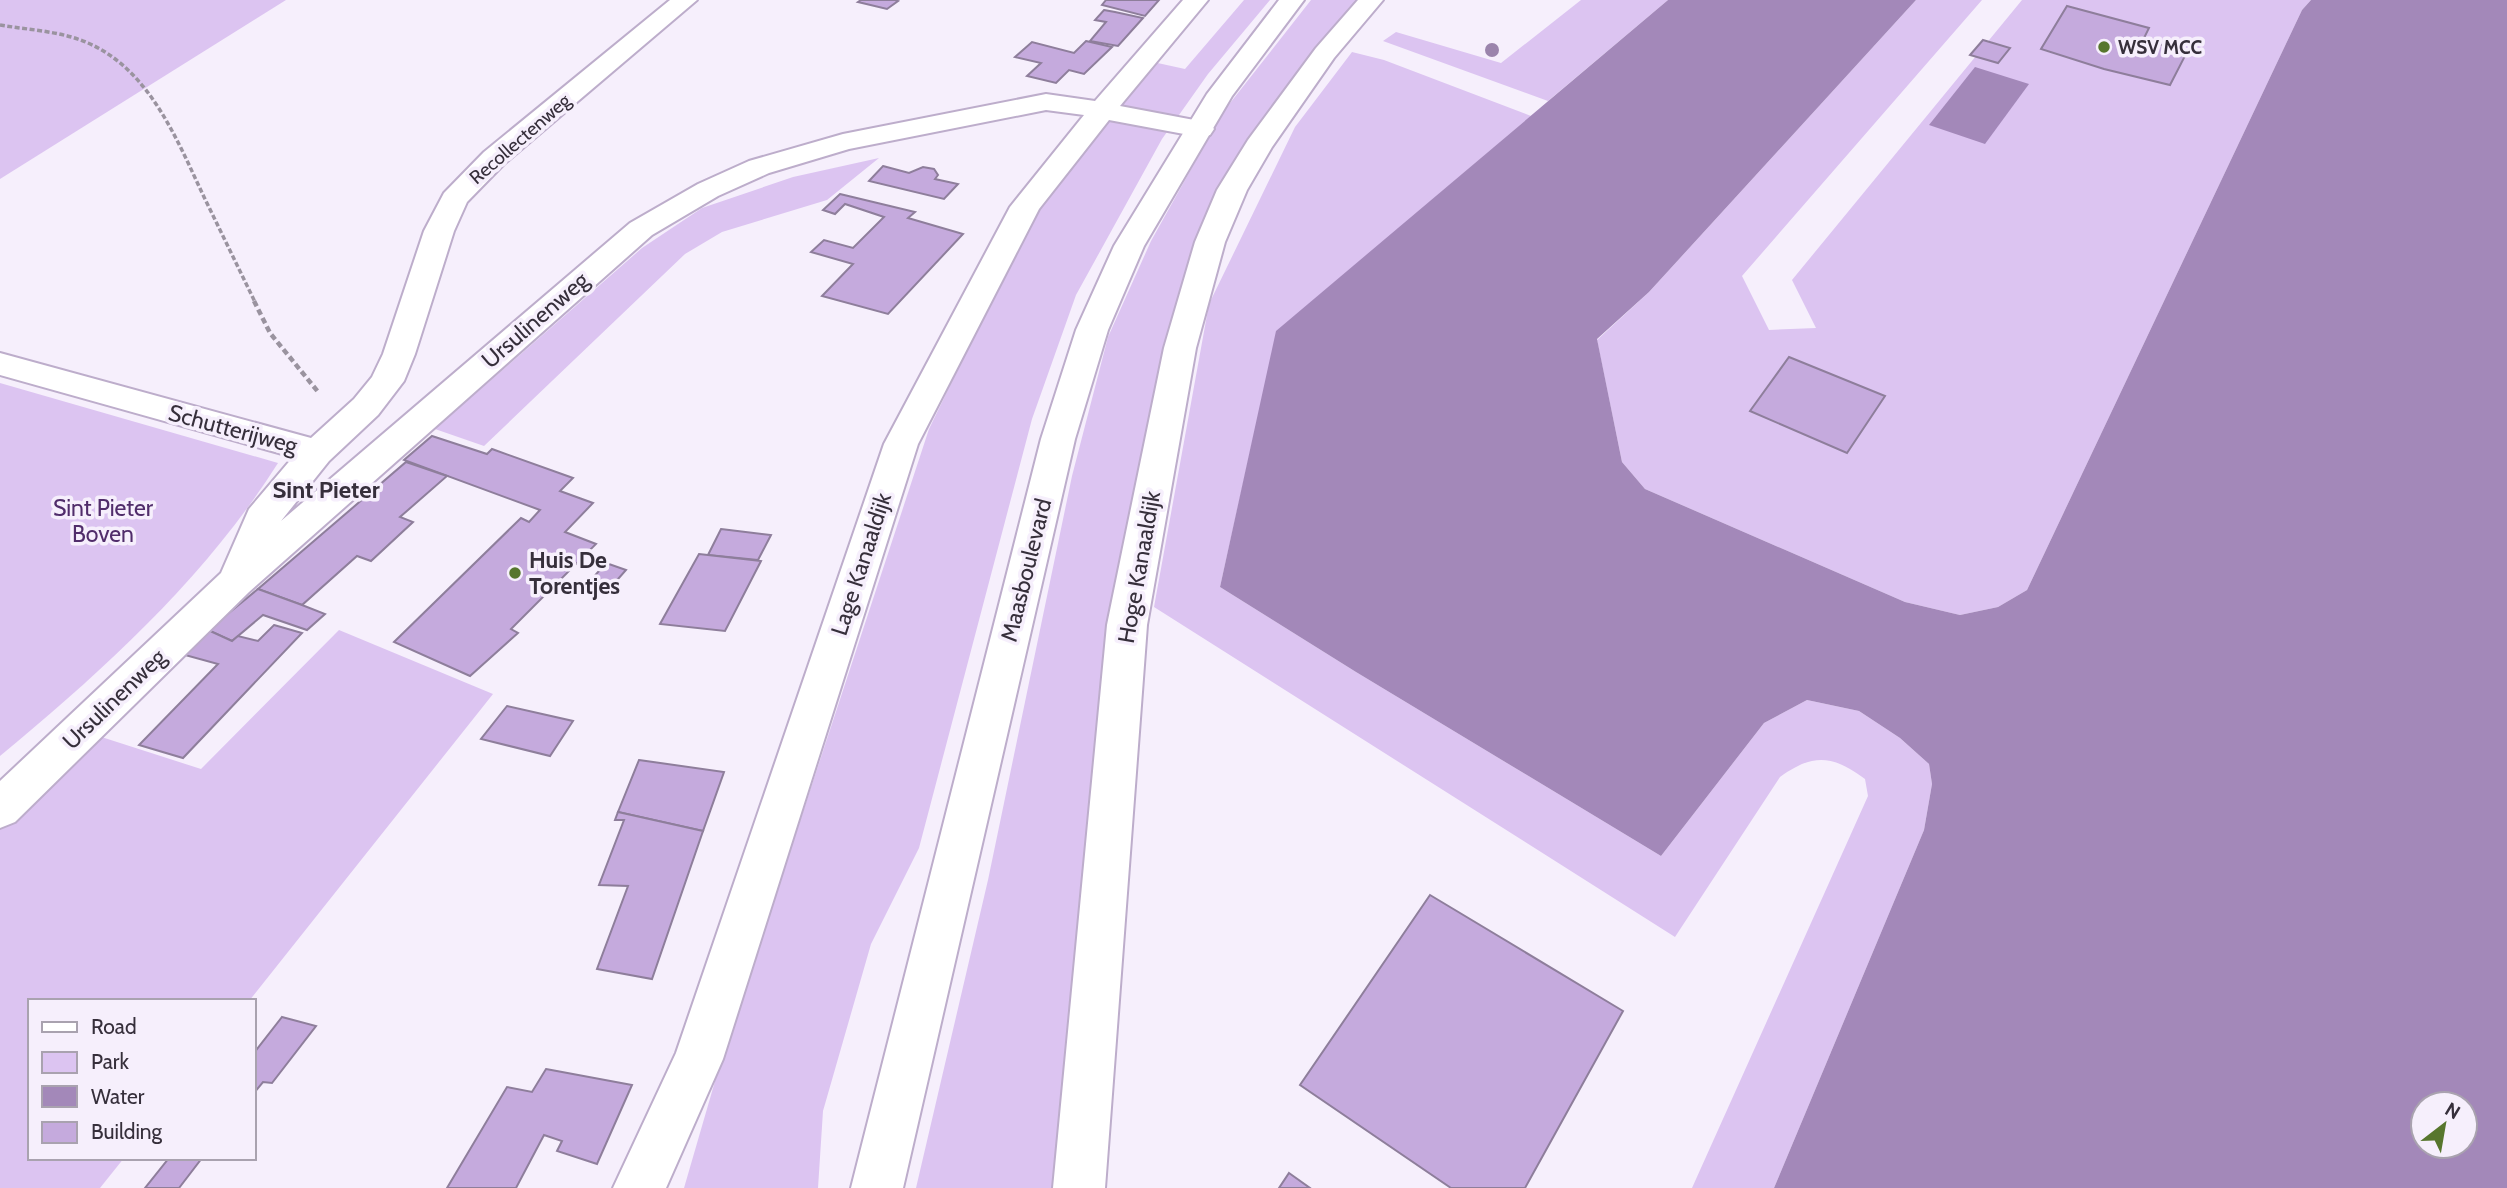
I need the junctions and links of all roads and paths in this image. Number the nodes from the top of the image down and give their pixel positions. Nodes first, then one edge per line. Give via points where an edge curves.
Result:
1 (685, 0) edge
2 (1196, 0) edge
3 (1292, 0) edge
4 (1371, 0) edge
5 (0, 25) edge
6 (1101, 111) junction
7 (1200, 130) junction
8 (0, 365) edge
9 (344, 428) junction
10 (317, 452) junction
11 (235, 582) junction
12 (0, 809) edge
13 (639, 1188) edge
14 (877, 1188) edge
15 (1079, 1188) edge

1 - 9 street, Recollectenweg via 494,158 454,199 387,381
2 - 6 street, Lage Kanaaldijk
3 - 7 street, Maasboulevard via 1248,54
4 - 15 street, Hoge Kanaaldijk via 1325,53 1232,190 1210,242 1180,348 1127,625
5 - 9 path via 70,36 91,44 130,72 173,133 270,333
6 - 7 street, Ursulinenweg
6 - 11 street, Ursulinenweg via 1046,102 1006,108 843,142 759,167 708,190 641,229
6 - 13 street, Lage Kanaaldijk via 1025,207 901,444 698,1059
7 - 14 street, Maasboulevard via 1129,246 1110,286 1058,439
8 - 10 street, Schutterijweg
9 - 10 street, Recollectenweg
10 - 11 street, Schutterijweg via 262,519
11 - 12 street, Ursulinenweg

